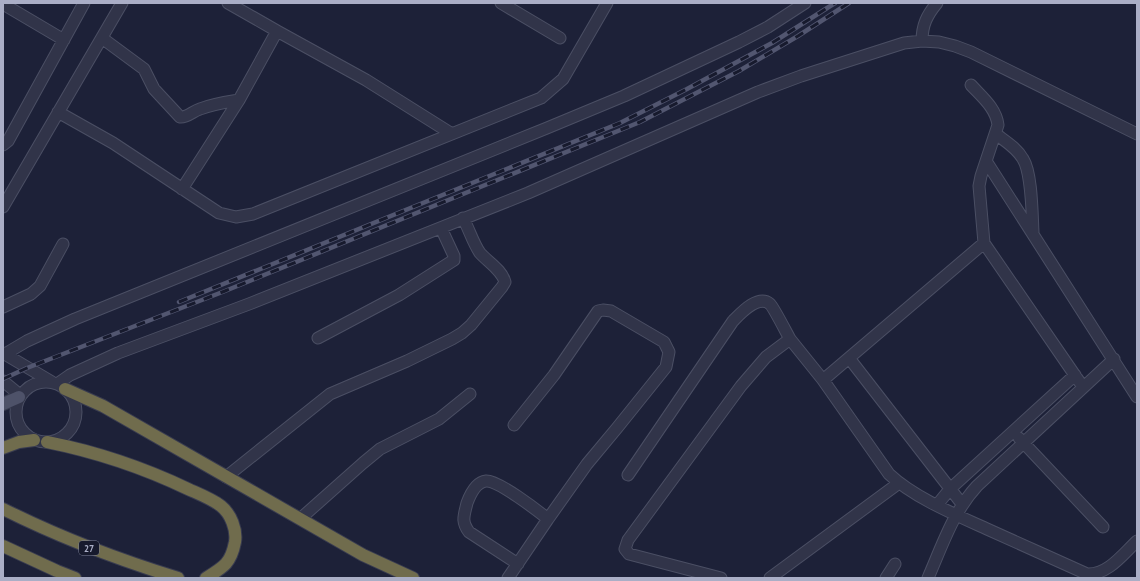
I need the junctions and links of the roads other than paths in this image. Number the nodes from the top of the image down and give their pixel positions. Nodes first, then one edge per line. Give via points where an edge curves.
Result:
1 (84, 3) edge
2 (122, 3) edge
3 (228, 3) edge
4 (501, 3) edge
5 (607, 3) edge
6 (805, 3) edge
7 (937, 3) edge
8 (3, 4) edge
9 (277, 31) junction
10 (102, 38) junction
11 (560, 38) dead end
12 (64, 40) junction
13 (922, 41) junction
14 (971, 85) dead end
15 (239, 100) junction
16 (58, 112) junction
17 (452, 134) junction
18 (996, 134) junction
19 (1137, 134) edge
20 (3, 145) edge
21 (986, 161) junction
22 (182, 189) junction
23 (3, 207) edge
24 (463, 218) junction
25 (441, 228) junction
26 (1034, 235) junction
27 (984, 243) junction
28 (63, 244) dead end
29 (3, 308) edge
30 (318, 338) dead end
31 (790, 339) junction
32 (4, 354) edge
33 (849, 358) junction
34 (1114, 359) junction
35 (1075, 375) junction
36 (823, 380) junction
37 (3, 381) edge
38 (59, 385) junction
39 (1084, 387) junction
40 (470, 394) dead end
41 (20, 396) junction
42 (1137, 397) edge
43 (3, 404) edge
44 (514, 425) dead end
45 (1013, 431) junction
46 (34, 440) junction
47 (47, 442) junction
48 (1023, 443) junction
49 (3, 448) edge
50 (628, 474) dead end
51 (226, 477) junction
52 (899, 484) junction
53 (950, 489) junction
54 (962, 504) junction
55 (937, 505) junction
56 (3, 509) edge
57 (956, 515) junction
58 (300, 519) junction
59 (548, 519) junction
60 (1103, 527) dead end
61 (1137, 541) edge
62 (3, 546) edge
63 (518, 564) junction
64 (896, 564) dead end
65 (75, 578) edge
66 (178, 578) edge
67 (206, 578) edge
68 (413, 578) edge
69 (508, 578) edge
70 (721, 578) edge
71 (770, 578) edge
72 (886, 578) edge
73 (928, 578) edge

1 - 12 street
2 - 10 street
3 - 9 street
4 - 11 street
5 - 17 street via 563,79 549,92 541,98
6 - 32 street via 768,28 624,96 69,322
7 - 13 street via 923,24
8 - 12 street
9 - 15 street
9 - 17 street via 366,80
10 - 15 street via 144,69 154,89 180,117 200,109
10 - 16 street
12 - 20 street
13 - 19 street via 939,42 971,52
13 - 24 street via 904,43 758,92
14 - 18 street via 997,117
15 - 22 street
16 - 22 street via 113,143
16 - 23 street
17 - 22 street via 253,214 236,217 218,213
18 - 21 street
18 - 26 street via 1018,152 1028,170
21 - 26 street
21 - 27 street via 979,186
24 - 25 street
24 - 51 street via 479,251 502,274 505,282 471,324 452,339 330,394
25 - 30 street via 454,260 399,295
25 - 38 street via 118,353 70,375
26 - 34 street
27 - 33 street
27 - 35 street
28 - 29 street via 36,291
31 - 36 street
31 - 50 street via 770,304 764,301 755,302 740,313
31 - 70 street via 766,357 741,386 628,540 625,549 629,554
32 - 38 street
33 - 36 street
33 - 53 street
34 - 39 street
34 - 42 street
35 - 39 street
35 - 45 street
36 - 52 street via 889,474
37 - 41 street
38 - 41 street via 39,382
38 - 47 street via 72,397 75,407 74,422 66,434 57,440
38 - 51 highway via 103,406
39 - 48 street
40 - 58 street via 439,419 380,449
41 - 43 main road
41 - 46 street via 16,417 20,427
44 - 59 street via 554,375 598,311 611,311 664,342 669,352 666,367 587,464
45 - 48 street
45 - 53 street
46 - 47 street
46 - 49 highway
47 - 67 highway via 129,463 221,506 232,520 236,537 233,554 223,568
48 - 54 street via 977,486
48 - 60 street
51 - 58 highway
52 - 55 street
52 - 71 street
53 - 54 street
53 - 55 street
54 - 57 street
55 - 57 street
56 - 66 highway, 27 via 89,548
57 - 61 street via 1087,574 1103,571
57 - 73 street
58 - 68 highway via 363,555
59 - 63 street
59 - 63 street via 496,483 485,481 477,484 469,498 463,517 464,525 469,532
62 - 65 highway
63 - 69 street
64 - 72 street

